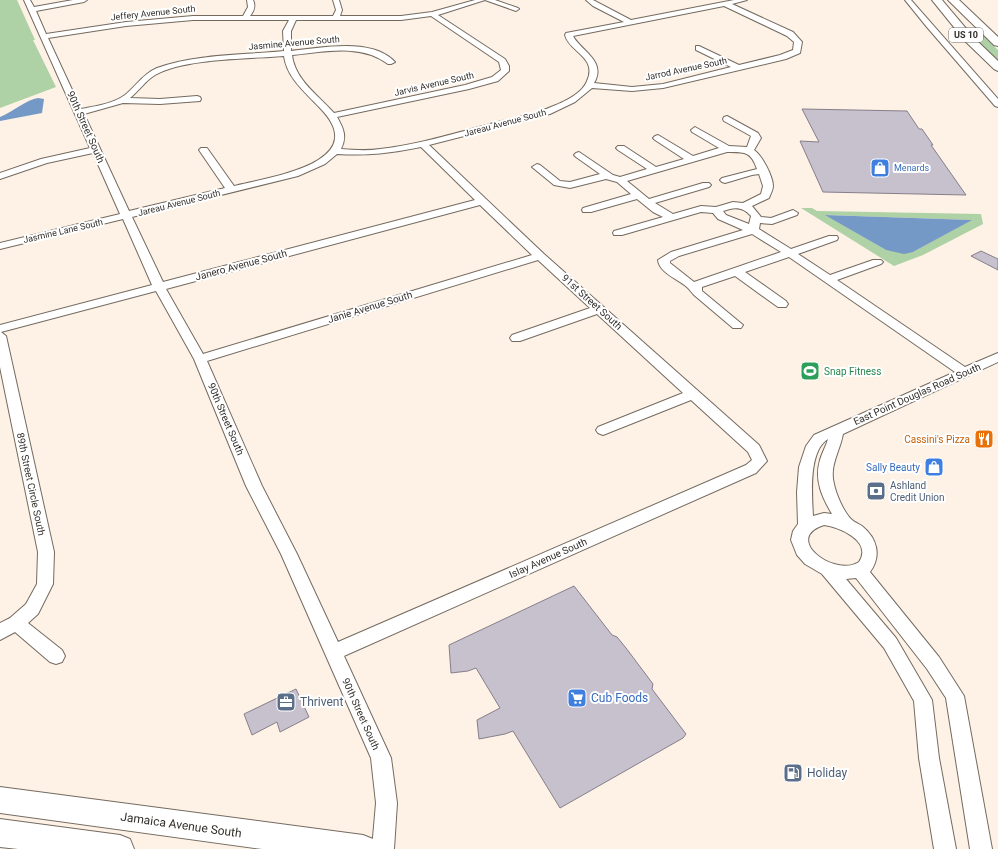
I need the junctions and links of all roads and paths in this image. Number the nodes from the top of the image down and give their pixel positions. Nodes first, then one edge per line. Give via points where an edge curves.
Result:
1 (84, 0) edge
2 (250, 0) edge
3 (336, 0) edge
4 (482, 0) edge
5 (488, 0) edge
6 (589, 0) edge
7 (744, 0) edge
8 (908, 0) edge
9 (937, 0) edge
10 (953, 0) edge
11 (452, 2) dead end
12 (725, 4) junction
13 (29, 5) edge
14 (463, 6) junction
15 (516, 9) dead end
16 (160, 11) dead end
17 (432, 14) junction
18 (246, 17) junction
19 (294, 17) junction
20 (336, 18) junction
21 (161, 20) junction
22 (631, 22) junction
23 (44, 37) junction
24 (998, 43) edge
25 (699, 48) dead end
26 (289, 54) junction
27 (391, 62) dead end
28 (998, 67) edge
29 (739, 68) junction
30 (589, 85) junction
31 (122, 100) junction
32 (197, 100) dead end
33 (998, 104) edge
34 (79, 112) junction
35 (332, 116) junction
36 (727, 119) dead end
37 (695, 130) dead end
38 (658, 138) dead end
39 (422, 144) junction
40 (621, 148) dead end
41 (96, 149) junction
42 (727, 149) junction
43 (204, 150) dead end
44 (335, 151) junction
45 (749, 151) junction
46 (579, 155) dead end
47 (690, 159) junction
48 (537, 167) dead end
49 (653, 169) junction
50 (764, 171) junction
51 (608, 175) junction
52 (0, 176) edge
53 (620, 180) junction
54 (725, 180) dead end
55 (706, 185) dead end
56 (231, 189) junction
57 (638, 196) junction
58 (482, 201) junction
59 (648, 202) junction
60 (744, 206) junction
61 (587, 210) dead end
62 (718, 210) junction
63 (793, 213) dead end
64 (126, 216) junction
65 (670, 217) junction
66 (754, 224) junction
67 (618, 233) dead end
68 (833, 238) dead end
69 (0, 246) edge
70 (790, 253) junction
71 (540, 256) junction
72 (877, 262) dead end
73 (738, 272) junction
74 (830, 279) junction
75 (159, 287) junction
76 (695, 288) junction
77 (782, 304) dead end
78 (600, 309) junction
79 (737, 325) dead end
80 (0, 329) edge
81 (0, 336) edge
82 (516, 338) dead end
83 (998, 357) edge
84 (200, 359) junction
85 (964, 372) junction
86 (693, 394) junction
87 (603, 430) dead end
88 (836, 431) junction
89 (760, 461) joint
90 (846, 524) junction
91 (806, 525) junction
92 (828, 570) junction
93 (859, 570) junction
94 (16, 623) junction
95 (0, 632) edge
96 (334, 652) junction
97 (56, 656) dead end
98 (0, 800) edge
99 (977, 827) junction
100 (0, 833) edge
101 (120, 849) edge
102 (363, 849) edge
103 (383, 849) edge
104 (945, 849) edge
105 (981, 849) edge
106 (988, 849) edge

1 - 13 street
2 - 18 street via 251,10
3 - 20 street via 339,10
4 - 14 street, Jeffery Avenue South
5 - 15 street
6 - 22 street
7 - 12 street
8 - 33 street
9 - 28 highway, US 10 via 970,40
10 - 24 highway, US 10
11 - 14 street
12 - 22 street
12 - 29 street, Jarrod Avenue South via 790,34 798,42 796,51 784,58
13 - 23 street, 90th Street South
14 - 17 street, Jeffery Avenue South
16 - 21 street
17 - 20 street, Jeffery Avenue South via 401,18
17 - 35 street, Jarvis Avenue South via 502,61 505,71 495,79 466,87
18 - 19 street, Jeffery Avenue South
18 - 21 street, Jeffery Avenue South
19 - 20 street, Jeffery Avenue South
19 - 26 street via 287,31
21 - 23 street, Jeffery Avenue South
22 - 30 street via 569,35 570,40 590,61 593,68
23 - 34 street, 90th Street South
25 - 29 street, Jarrod Avenue South
26 - 27 street, Jasmine Avenue South via 356,48 380,53
26 - 31 street, Jasmine Avenue South via 194,58 154,72
26 - 35 street via 290,67 299,82
29 - 30 street, Jarrod Avenue South via 639,89
30 - 39 street, Jareau Avenue South via 581,94 547,112
31 - 32 street via 144,103
31 - 34 street, Jasmine Avenue South
34 - 41 street, 90th Street South
35 - 44 street via 342,133 341,142
36 - 45 street via 755,135
37 - 42 street
38 - 47 street
39 - 44 street, Jareau Avenue South via 380,152
39 - 58 street, 91st Street South
40 - 49 street
41 - 52 street via 44,161
41 - 64 street, 90th Street South
42 - 45 street via 739,148
42 - 47 street
43 - 56 street, Jareau Avenue South
44 - 56 street, Jareau Avenue South via 319,163 295,174
45 - 50 street via 758,158
46 - 51 street
47 - 49 street
48 - 51 street via 557,183 570,185
49 - 53 street
50 - 54 street
50 - 60 street via 768,186 765,196
51 - 53 street
53 - 57 street
55 - 59 street
56 - 64 street, Jareau Avenue South
57 - 59 street
57 - 61 street
58 - 71 street, 91st Street South
58 - 75 street, Janero Avenue South
59 - 65 street
60 - 62 street
60 - 66 street via 754,213
62 - 65 street via 700,209
62 - 66 street via 722,217
63 - 66 street
64 - 69 street, Jasmine Lane South
64 - 75 street, 90th Street South
65 - 67 street
66 - 70 street
66 - 76 street via 664,260 666,266
68 - 70 street
70 - 73 street
70 - 74 street
71 - 78 street, 91st Street South
71 - 84 street, Janie Avenue South
72 - 74 street
73 - 76 street via 697,285
73 - 77 street
74 - 85 street
75 - 80 street, Janero Avenue South
75 - 84 street, 90th Street South
76 - 79 street
78 - 82 street
78 - 86 street, 91st Street South
81 - 94 street, 89th Street Circle South via 46,552 45,584 32,609
83 - 85 street, East Point Douglas Road South
84 - 96 street, 90th Street South via 254,486 289,554
85 - 88 street, East Point Douglas Road South
86 - 87 street
86 - 89 street, 91st Street South via 754,449
88 - 90 street via 835,443 826,462 825,481 831,500
88 - 91 street, East Point Douglas Road South via 819,437 810,451 805,485
89 - 96 street, Islay Avenue South via 751,469
90 - 91 street via 824,519
90 - 93 street via 856,530 870,547 867,564
91 - 92 street via 799,539 801,548 815,563
92 - 93 street via 850,573
92 - 104 street via 890,643 923,700 929,758
93 - 99 street via 933,663 955,696
94 - 95 street, 89th Street Circle South
94 - 97 street
96 - 103 street, 90th Street South via 381,758 388,800
98 - 102 main road, Jamaica Avenue South
99 - 105 street
99 - 106 street
100 - 101 main road

